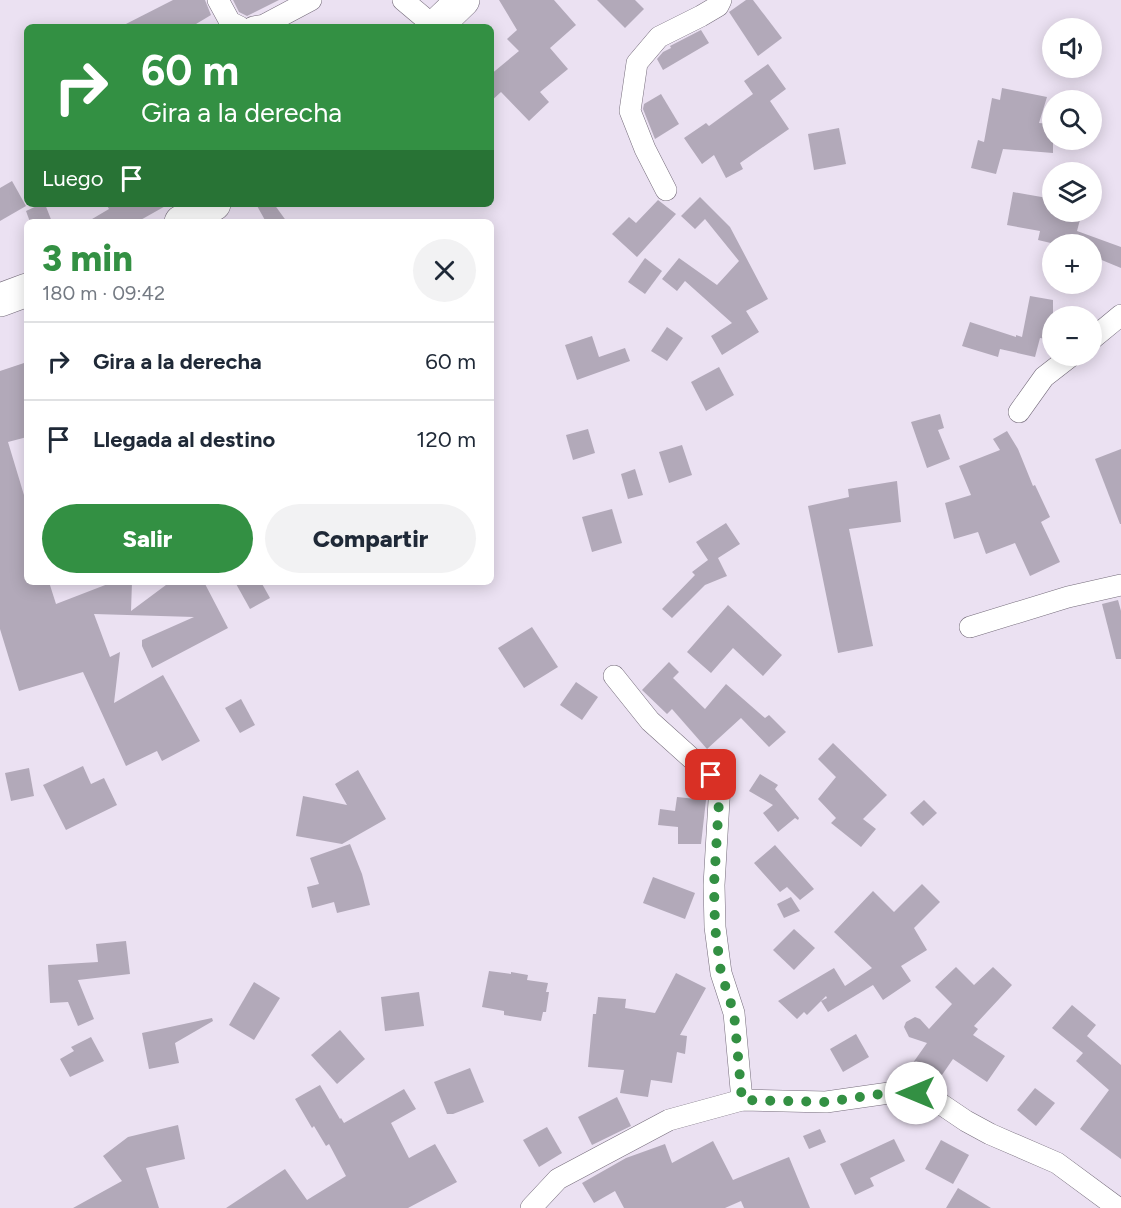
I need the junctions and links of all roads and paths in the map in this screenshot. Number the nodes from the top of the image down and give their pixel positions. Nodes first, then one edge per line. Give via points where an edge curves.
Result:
1 (218, 0) edge
2 (310, 0) edge
3 (403, 0) edge
4 (463, 0) edge
5 (721, 0) edge
6 (234, 24) edge
7 (266, 24) edge
8 (431, 24) edge
9 (438, 24) edge
10 (666, 190) dead end
11 (208, 207) edge
12 (186, 219) edge
13 (24, 291) edge
14 (0, 300) edge
15 (1121, 315) edge
16 (1102, 331) edge
17 (1058, 366) edge
18 (1019, 412) dead end
19 (1121, 585) edge
20 (970, 627) dead end
21 (614, 676) dead end
22 (742, 1100) junction
23 (531, 1208) edge
24 (1118, 1208) edge

1 - 6 street
2 - 7 street
3 - 8 street
4 - 9 main road
5 - 10 street via 701,16 658,37 637,63 630,111
11 - 12 main road
13 - 14 main road
15 - 16 street
17 - 18 street via 1044,377
19 - 20 street
21 - 22 street via 650,721 720,784 715,927 721,973 734,1013
22 - 23 street via 669,1120 558,1179
22 - 24 street via 826,1102 894,1092 916,1093 932,1098 990,1134 1057,1163

